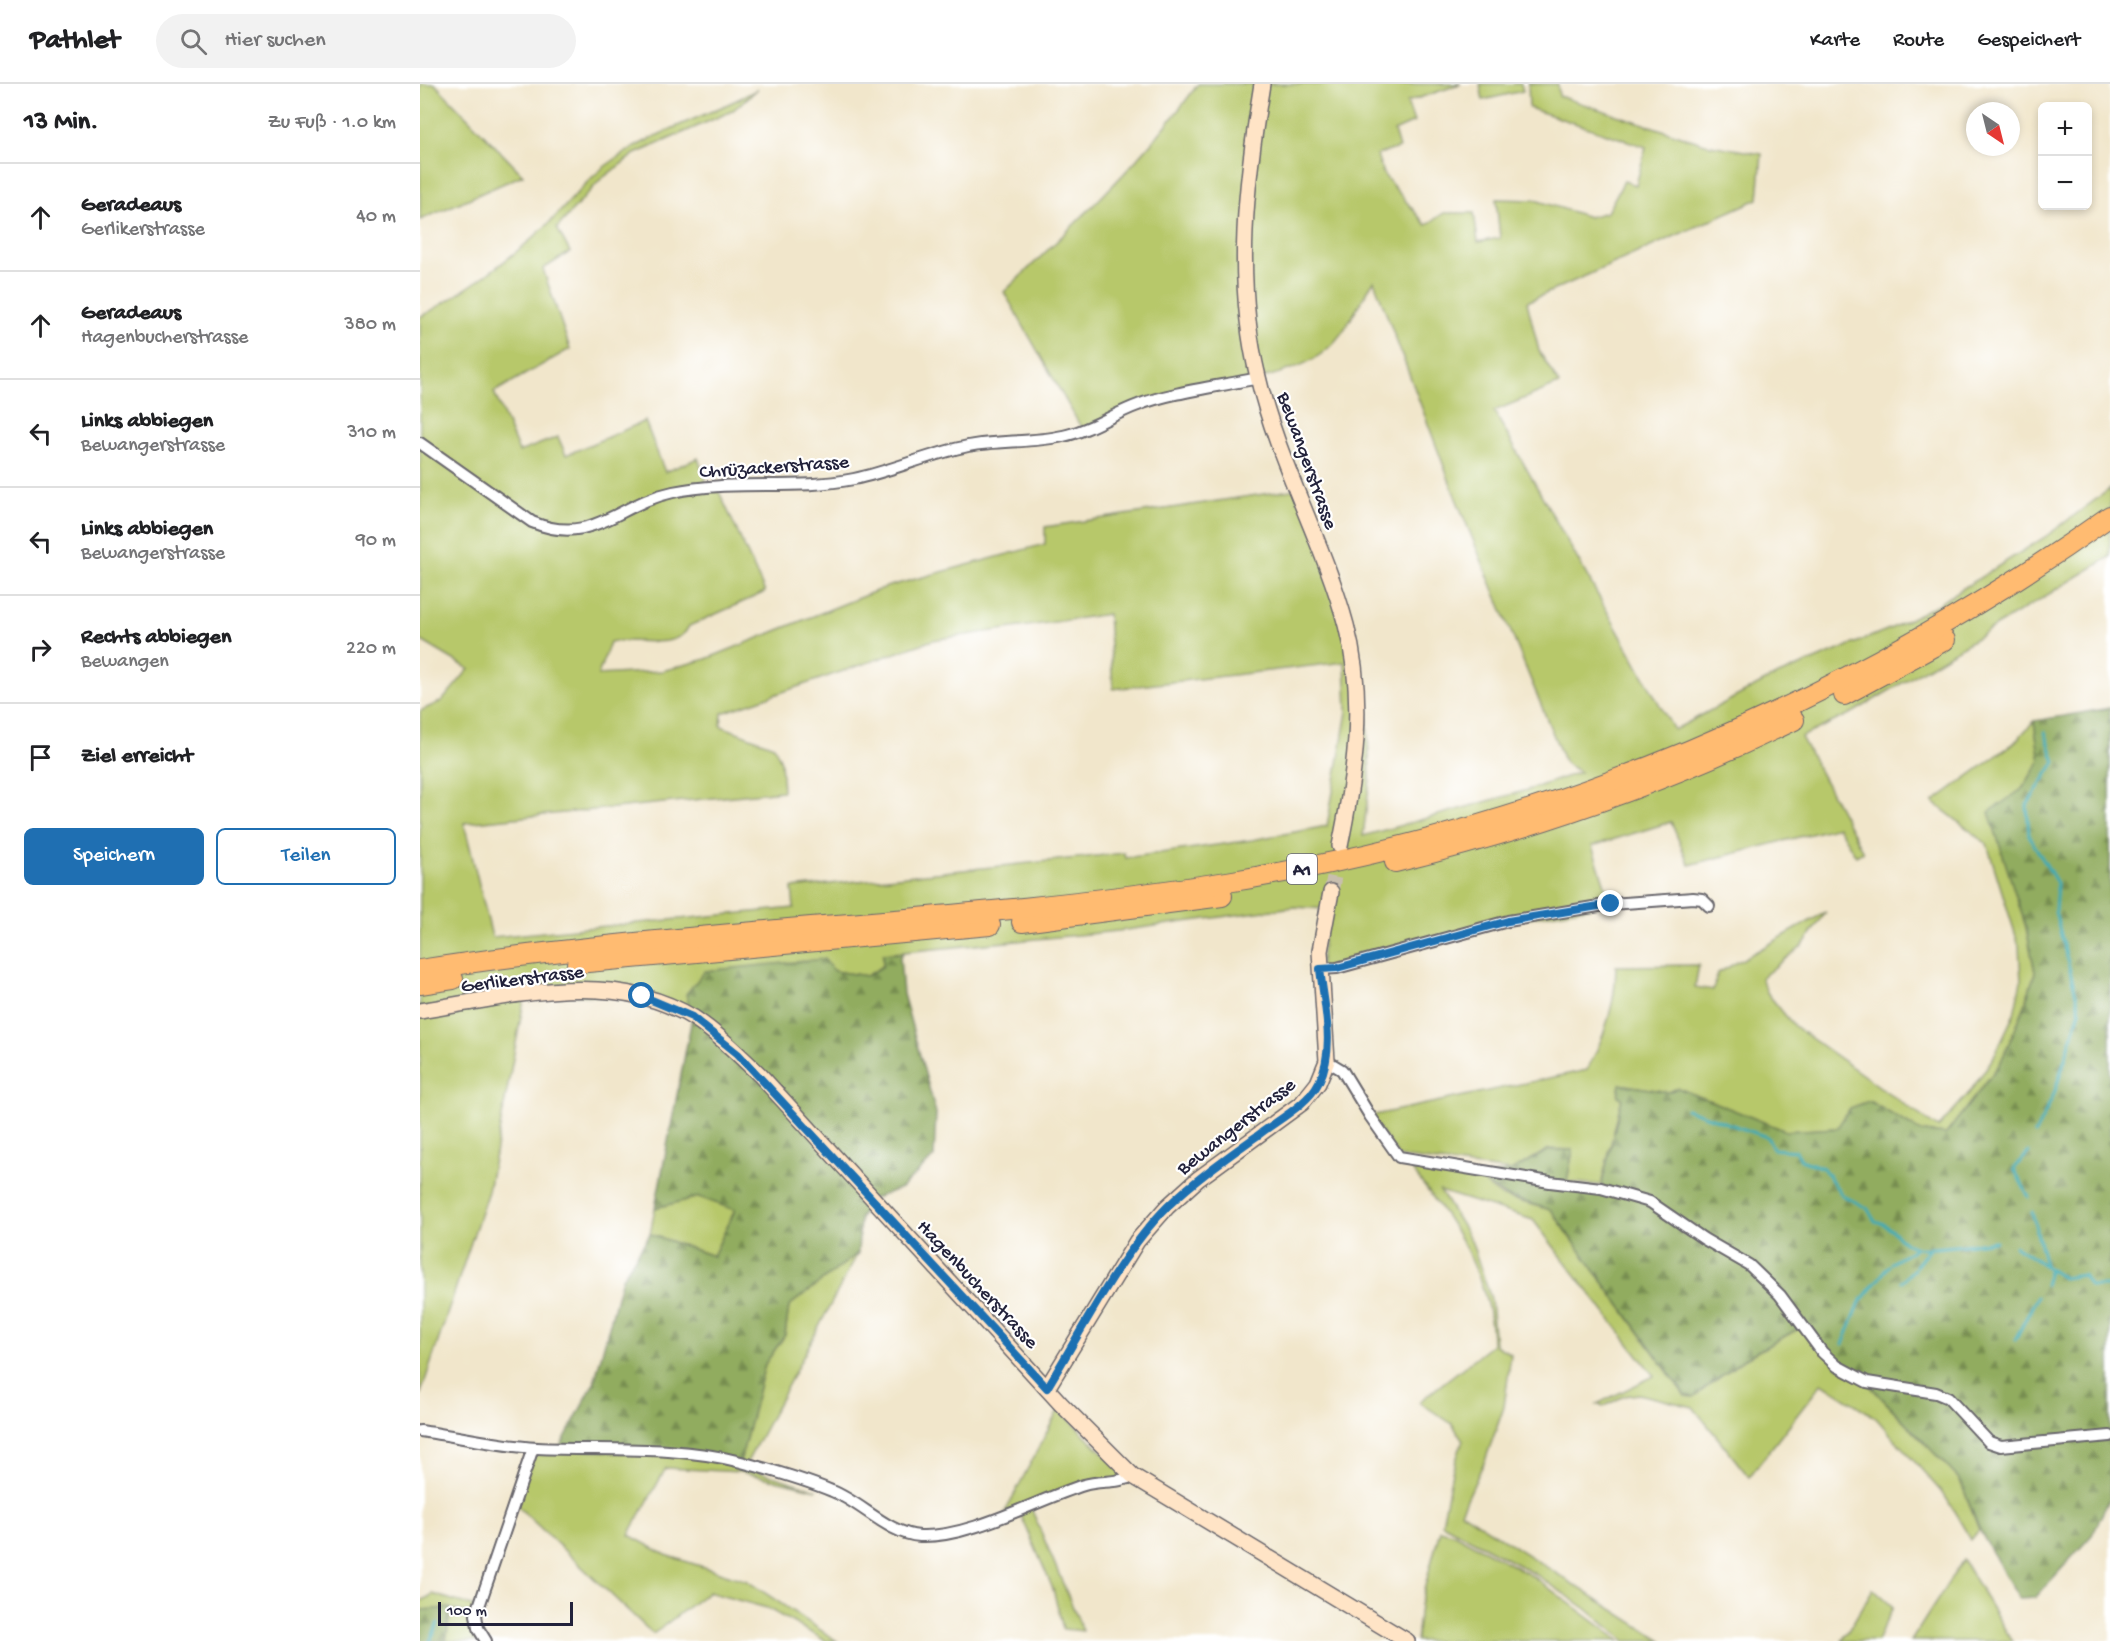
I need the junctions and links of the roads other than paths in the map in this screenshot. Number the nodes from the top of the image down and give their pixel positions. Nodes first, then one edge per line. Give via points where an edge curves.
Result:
1 (1262, 84) edge
2 (1258, 378) junction
3 (420, 443) edge
4 (2110, 516) edge
5 (2110, 533) edge
6 (1340, 846) tunnel mouth
7 (1331, 892) tunnel mouth
8 (1709, 906) dead end
9 (1320, 969) junction
10 (420, 970) edge
11 (420, 984) edge
12 (420, 1011) edge
13 (696, 1020) joint
14 (1327, 1060) junction
15 (1047, 1388) junction
16 (420, 1431) edge
17 (2110, 1436) edge
18 (533, 1448) junction
19 (1133, 1476) junction
20 (486, 1641) edge
21 (1407, 1641) edge

1 - 2 street, Bewangerstrasse via 1246,194 1243,255 1247,320
2 - 3 street, Chrüzackerstrasse via 1139,404 1063,436 964,447 854,479 786,487 731,483 672,492 568,532 532,522
2 - 6 street, Bewangerstrasse via 1271,424 1346,627 1358,730
4 - 10 highway, A1 via 1942,626 1792,706 1612,782 1424,841 1305,868 1136,895 651,941
5 - 11 highway, A1 via 1952,636 1791,722 1614,796 1443,850 1305,882 1126,910 610,959
7 - 9 street, Bewangerstrasse
8 - 9 street via 1702,899 1693,898 1600,906 1508,921 1337,968
9 - 14 street, Bewangerstrasse
12 - 13 street, Gerlikerstrasse via 580,988 642,996
13 - 15 street, Hagenbucherstrasse via 760,1075
14 - 15 street, Bewangerstrasse via 1318,1083 1302,1103 1198,1179 1137,1241
14 - 17 street via 1342,1070 1399,1157 1601,1188 1650,1202 1749,1266 1780,1295 1837,1366 1867,1382 1948,1398 1989,1442 2001,1446
15 - 19 street, Hagenbucherstrasse
16 - 18 street
18 - 19 street via 621,1449 740,1462 832,1491 895,1528 917,1536 944,1536 1068,1490
18 - 20 street via 476,1616
19 - 21 street, Hagenbucherstrasse

